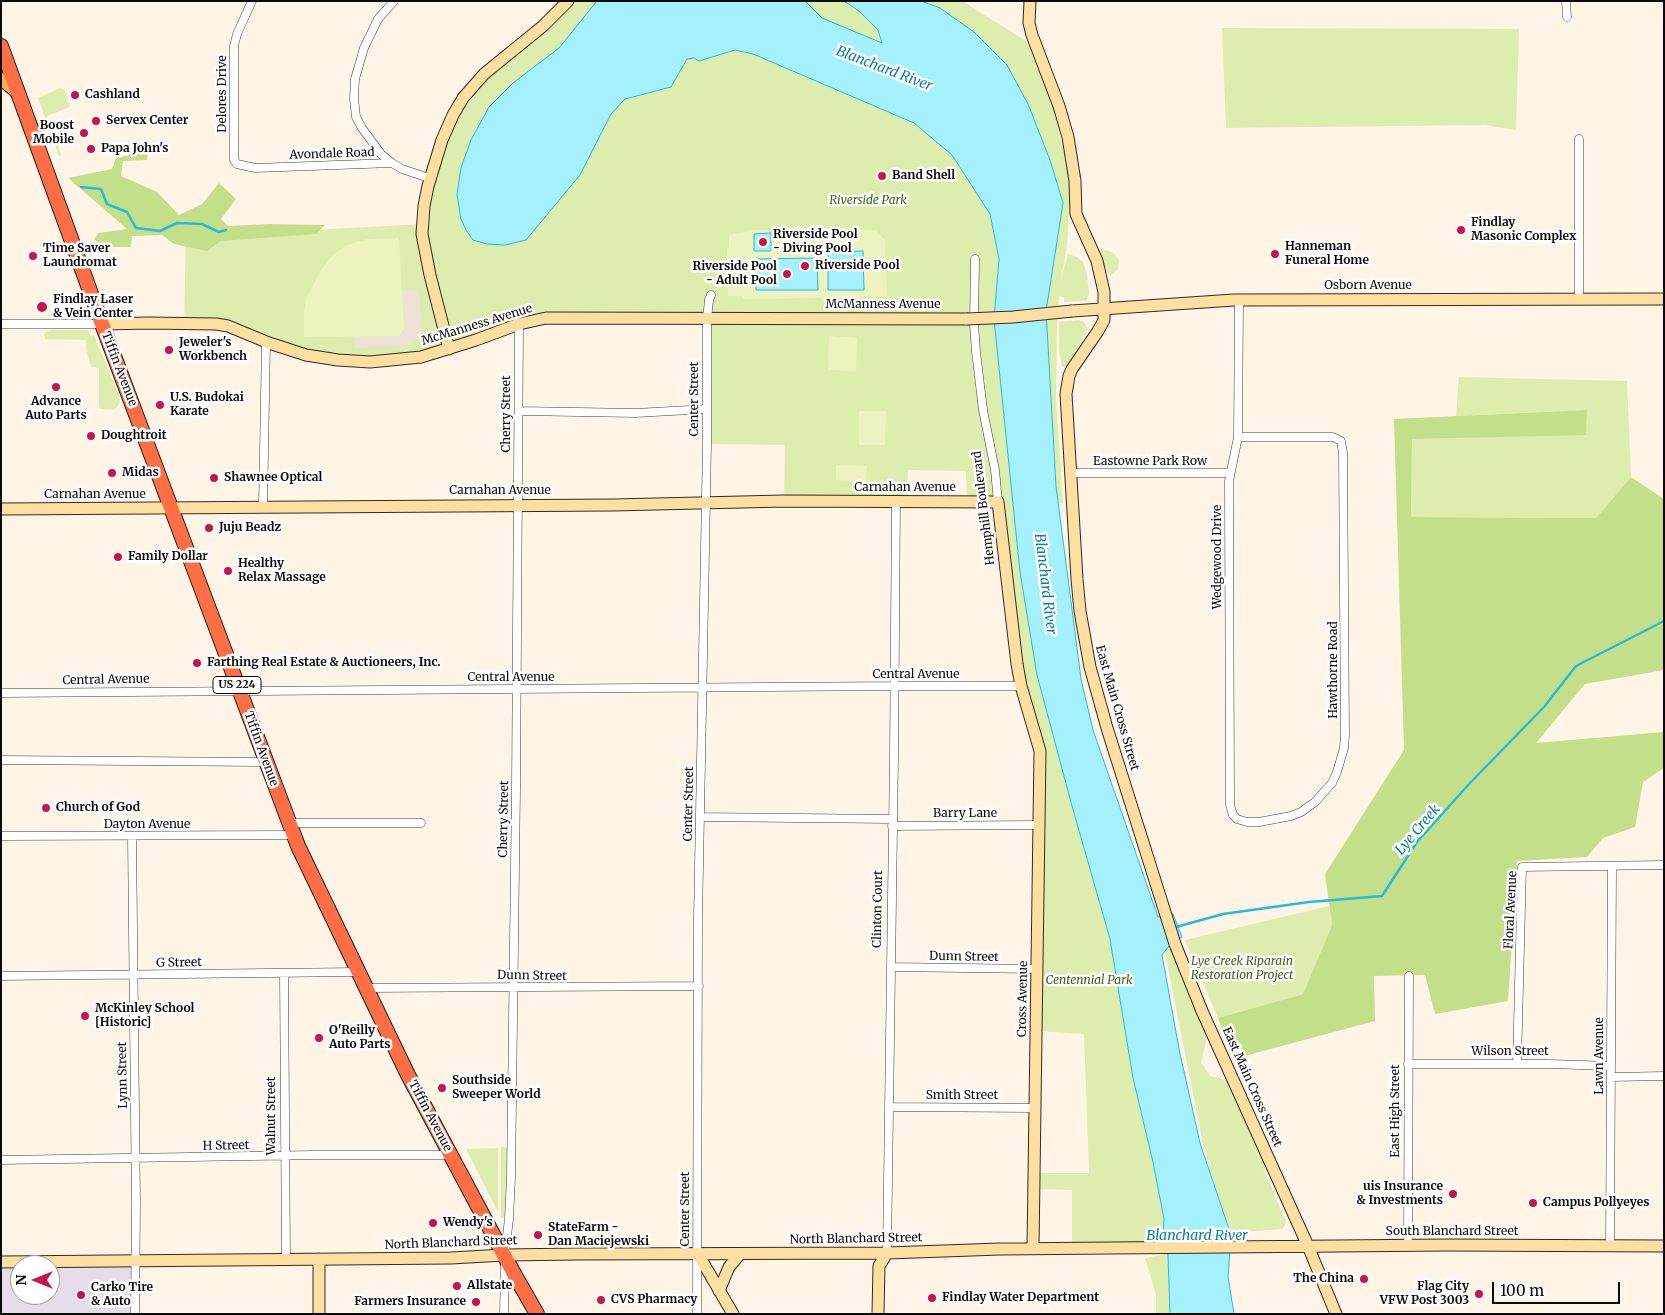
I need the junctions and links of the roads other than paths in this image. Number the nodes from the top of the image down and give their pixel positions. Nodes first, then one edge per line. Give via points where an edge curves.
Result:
1 (252, 1) edge
2 (394, 1) edge
3 (568, 1) edge
4 (1030, 1) edge
5 (1566, 1) edge
6 (1567, 17) dead end
7 (1, 46) edge
8 (1, 79) edge
9 (19, 94) junction
10 (1579, 138) dead end
11 (234, 160) joint
12 (392, 163) junction
13 (429, 178) junction
14 (975, 259) dead end
15 (711, 295) dead end
16 (1579, 299) junction
17 (1664, 299) edge
18 (1239, 300) junction
19 (1104, 308) junction
20 (1072, 311) joint
21 (707, 318) junction
22 (1, 324) edge
23 (102, 324) junction
24 (519, 324) junction
25 (266, 342) junction
26 (449, 349) junction
27 (707, 409) junction
28 (519, 411) junction
29 (1238, 437) junction
30 (1070, 473) junction
31 (1230, 473) junction
32 (896, 502) junction
33 (998, 502) junction
34 (706, 503) junction
35 (518, 506) junction
36 (263, 507) junction
37 (172, 508) junction
38 (1, 509) edge
39 (895, 686) junction
40 (1021, 686) junction
41 (702, 688) junction
42 (516, 689) junction
43 (239, 691) junction
44 (1, 692) edge
45 (1040, 751) joint
46 (1, 760) edge
47 (265, 762) junction
48 (1233, 815) joint
49 (700, 817) junction
50 (892, 822) junction
51 (421, 824) dead end
52 (1038, 825) junction
53 (291, 829) junction
54 (1, 836) edge
55 (132, 836) junction
56 (1664, 865) edge
57 (1612, 866) junction
58 (891, 967) junction
59 (1037, 969) junction
60 (358, 972) junction
61 (284, 973) junction
62 (133, 975) junction
63 (1, 976) edge
64 (1409, 976) dead end
65 (698, 986) junction
66 (512, 987) junction
67 (366, 988) junction
68 (1408, 1064) junction
69 (1517, 1064) junction
70 (1611, 1066) junction
71 (1664, 1076) edge
72 (1611, 1077) junction
73 (889, 1107) junction
74 (1034, 1108) junction
75 (451, 1155) junction
76 (286, 1156) junction
77 (135, 1158) junction
78 (1, 1160) edge
79 (1308, 1246) junction
80 (1408, 1246) junction
81 (1610, 1246) junction
82 (1664, 1246) edge
83 (1033, 1248) junction
84 (1142, 1248) joint
85 (887, 1253) junction
86 (698, 1254) junction
87 (740, 1254) junction
88 (504, 1255) junction
89 (318, 1259) junction
90 (286, 1260) junction
91 (135, 1261) junction
92 (1, 1262) edge
93 (719, 1290) junction
94 (135, 1314) edge
95 (319, 1314) edge
96 (504, 1314) edge
97 (537, 1314) edge
98 (697, 1314) edge
99 (733, 1314) edge
100 (878, 1314) edge
101 (1336, 1314) edge

1 - 11 street, Delores Drive via 234,46
2 - 12 street via 378,19 364,48 355,79 354,98 356,117 362,128
3 - 13 main road via 484,74 463,98 450,120
4 - 19 main road, East Main Cross Street via 1029,23 1063,118 1075,182 1076,214 1101,272
5 - 6 street
7 - 9 highway, Tiffin Avenue / US 224
8 - 9 main road
9 - 23 highway, Tiffin Avenue / US 224
10 - 16 street
11 - 12 street, Avondale Road via 240,166 255,168
12 - 13 street, Avondale Road
13 - 26 main road via 422,234
14 - 33 street, Hemphill Boulevard via 976,352
15 - 21 street, Center Street
16 - 17 main road, Osborn Avenue
16 - 18 main road, Osborn Avenue
18 - 19 main road, Osborn Avenue
18 - 29 street, Wedgewood Drive
19 - 20 main road, Osborn Avenue
19 - 30 main road, East Main Cross Street via 1101,326 1069,376 1066,394
20 - 21 main road, McManness Avenue, bridge via 967,318
21 - 24 main road, McManness Avenue via 546,318
21 - 27 street, Center Street
22 - 23 street, McManness Avenue
23 - 25 main road, McManness Avenue via 216,324
23 - 37 highway, Tiffin Avenue / US 224
24 - 26 main road, McManness Avenue
24 - 28 street, Cherry Street
25 - 26 main road, McManness Avenue via 306,355 357,362 408,359
25 - 36 street
27 - 28 street via 636,414
27 - 34 street, Center Street
28 - 35 street, Cherry Street
29 - 31 street, Wedgewood Drive
29 - 48 street, Hawthorne Road via 1333,437 1341,441 1345,735 1337,772 1315,802 1290,816 1259,822 1247,822
30 - 31 street, Eastowne Park Row
30 - 79 main road, East Main Cross Street via 1080,611 1090,667 1107,728 1175,944
31 - 48 street, Wedgewood Drive via 1230,805
32 - 33 main road, Carnahan Avenue
32 - 34 main road, Carnahan Avenue
32 - 39 street, Clinton Court
33 - 40 main road, Hemphill Boulevard
34 - 35 main road, Carnahan Avenue
34 - 41 street, Center Street
35 - 36 main road, Carnahan Avenue
35 - 42 street, Cherry Street
36 - 37 main road, Carnahan Avenue
37 - 38 main road, Carnahan Avenue
37 - 43 highway, Tiffin Avenue / US 224
39 - 40 street, Central Avenue
39 - 41 street, Central Avenue
39 - 50 street, Clinton Court
40 - 45 main road, Hemphill Boulevard
41 - 42 street, Central Avenue
41 - 49 street, Center Street
42 - 43 street, Central Avenue
42 - 66 street, Cherry Street
43 - 44 street, Central Avenue
43 - 47 highway, Tiffin Avenue / US 224
45 - 52 main road, Cross Avenue
46 - 47 street
47 - 53 highway, Tiffin Avenue / US 224
49 - 50 street, Barry Lane
49 - 65 street, Center Street
50 - 52 street, Barry Lane
50 - 58 street, Clinton Court
51 - 53 street, Dayton Avenue
52 - 59 main road, Cross Avenue
53 - 55 street, Dayton Avenue
53 - 60 highway, Tiffin Avenue / US 224
54 - 55 street, Dayton Avenue
55 - 62 street, Lynn Street
56 - 57 street, Floral Avenue
57 - 69 street, Floral Avenue via 1522,867
57 - 70 street, Lawn Avenue
58 - 59 street, Dunn Street
58 - 73 street, Clinton Court
59 - 74 main road, Cross Avenue
60 - 61 street, G Street
60 - 67 highway, Tiffin Avenue / US 224
61 - 62 street, G Street
61 - 76 street, Walnut Street
62 - 63 street, G Street
62 - 77 street, Lynn Street
64 - 68 street, East High Street
65 - 66 street, Dunn Street
65 - 86 street, Center Street
66 - 67 street, Dunn Street
66 - 88 street, Cherry Street via 510,1185
67 - 75 highway, Tiffin Avenue / US 224
68 - 69 street, Wilson Street
68 - 80 street, East High Street
69 - 70 street, Wilson Street
70 - 72 street, Lawn Avenue
71 - 72 street
72 - 81 street, Lawn Avenue
73 - 74 street, Smith Street
73 - 85 street, Clinton Court
74 - 83 main road, Cross Avenue
75 - 76 street, H Street
75 - 88 highway, Tiffin Avenue / US 224
76 - 77 street, H Street
76 - 90 street, Walnut Street
77 - 78 street, H Street
77 - 91 street, Lynn Street
79 - 80 main road, South Blanchard Street
79 - 84 main road, South Blanchard Street
79 - 101 main road, East Main Cross Street
80 - 81 main road, South Blanchard Street
81 - 82 main road, South Blanchard Street
83 - 84 main road, North Blanchard Street
83 - 85 main road, North Blanchard Street
85 - 87 main road, North Blanchard Street
85 - 100 main road, Clinton Court via 879,1266
86 - 87 main road, North Blanchard Street
86 - 88 main road, North Blanchard Street
86 - 93 main road
86 - 98 street, Center Street
87 - 93 main road via 729,1267
88 - 89 main road, North Blanchard Street
88 - 96 street, Cherry Street
88 - 97 highway, Tiffin Avenue / US 224
89 - 90 main road, North Blanchard Street
89 - 95 main road
90 - 91 main road, North Blanchard Street
91 - 92 main road, North Blanchard Street
91 - 94 street, Lynn Street
93 - 99 main road

